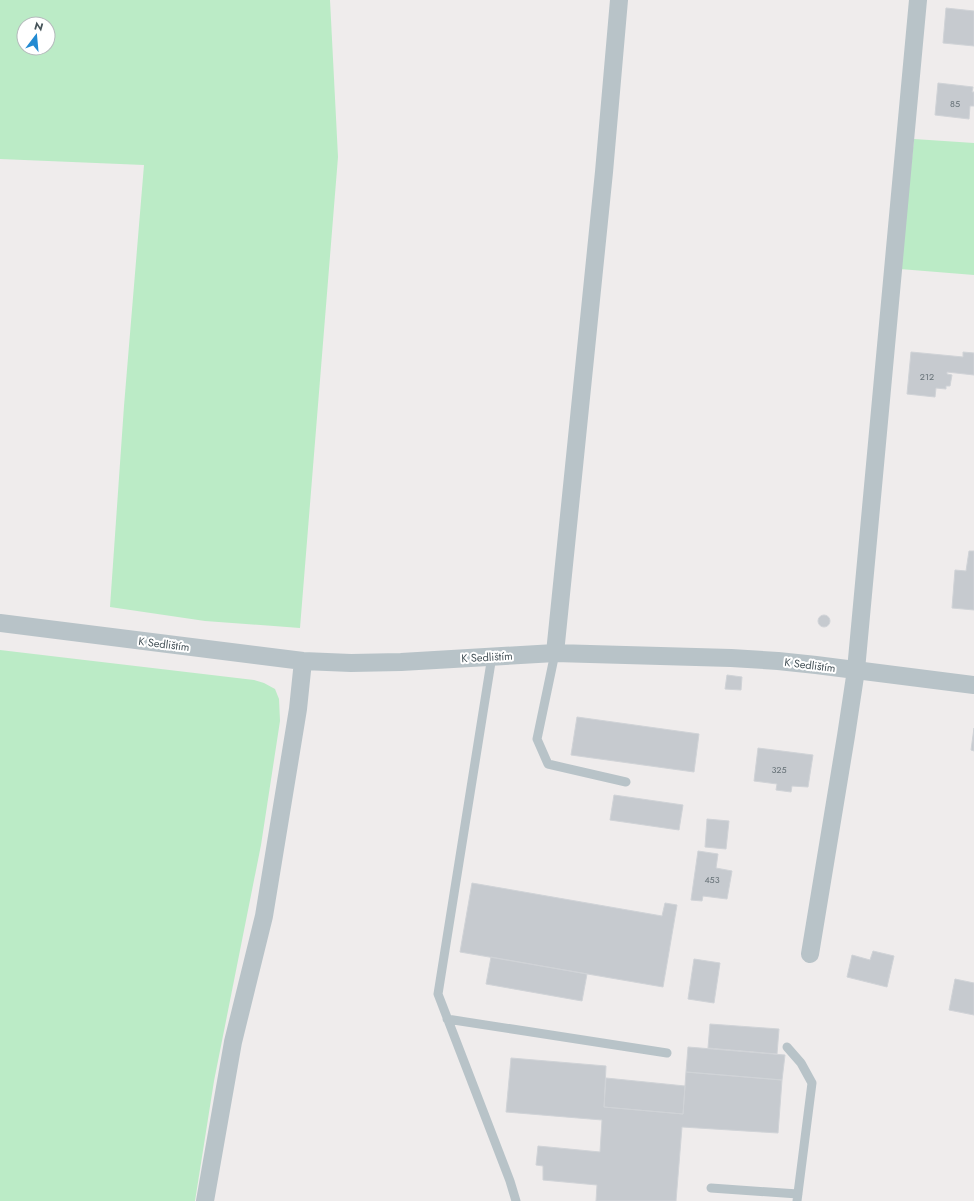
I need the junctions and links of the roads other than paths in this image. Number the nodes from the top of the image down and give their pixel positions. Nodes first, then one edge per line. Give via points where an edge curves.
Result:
1 (619, 0) edge
2 (918, 0) edge
3 (0, 623) edge
4 (555, 653) junction
5 (492, 656) junction
6 (303, 661) junction
7 (856, 670) junction
8 (974, 685) edge
9 (626, 782) dead end
10 (810, 954) dead end
11 (447, 1019) junction
12 (787, 1047) dead end
13 (667, 1053) dead end
14 (711, 1188) dead end
15 (797, 1198) edge
16 (204, 1201) edge
17 (516, 1201) edge

1 - 4 street
2 - 7 street
3 - 6 street, K Sedlištím
4 - 5 street, K Sedlištím
4 - 7 street, K Sedlištím via 731,658
4 - 9 lane via 537,739 548,764
5 - 6 street, K Sedlištím via 401,662
5 - 11 lane via 438,994
6 - 16 street via 298,708 264,916 233,1042
7 - 8 street, K Sedlištím
7 - 10 street
11 - 13 lane
11 - 17 lane
12 - 15 lane via 801,1063 812,1083
14 - 15 lane

